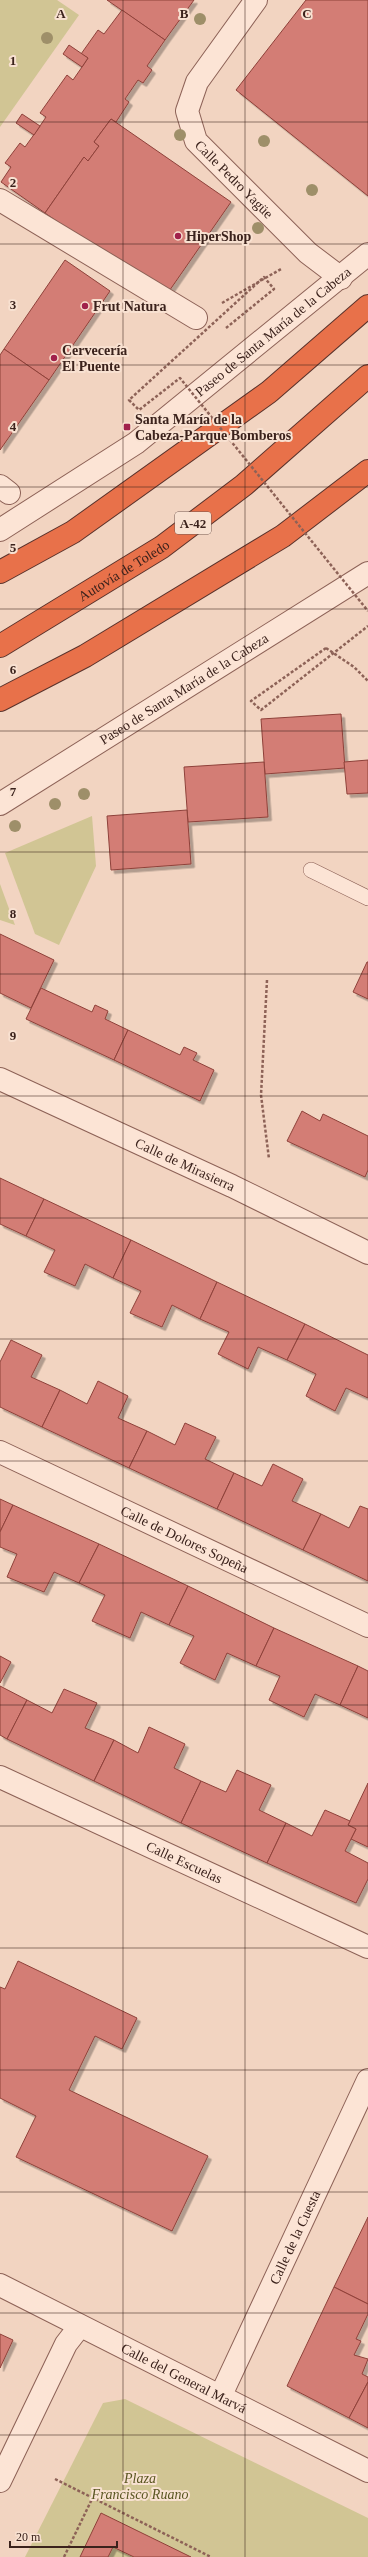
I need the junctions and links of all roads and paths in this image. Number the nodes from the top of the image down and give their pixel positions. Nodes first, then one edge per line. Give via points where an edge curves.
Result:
1 (256, 0) edge
2 (0, 200) edge
3 (368, 254) edge
4 (284, 268) dead end
5 (341, 278) junction
6 (368, 306) edge
7 (196, 318) junction
8 (368, 376) edge
9 (368, 471) edge
10 (0, 530) edge
11 (0, 572) edge
12 (368, 574) edge
13 (368, 611) edge
14 (368, 626) edge
15 (0, 646) edge
16 (368, 681) edge
17 (0, 700) edge
18 (0, 804) edge
19 (311, 870) dead end
20 (368, 898) edge
21 (267, 980) dead end
22 (0, 1079) edge
23 (269, 1159) dead end
24 (368, 1253) edge
25 (0, 1452) edge
26 (368, 1626) edge
27 (0, 1777) edge
28 (368, 1947) edge
29 (368, 2080) edge
30 (0, 2285) edge
31 (80, 2326) junction
32 (221, 2395) junction
33 (368, 2471) edge
34 (55, 2479) dead end
35 (0, 2480) edge
36 (92, 2499) junction
37 (64, 2557) edge
38 (211, 2557) edge

1 - 5 street, Calle Pedro Yagüe via 197,82 187,111 196,141 308,253
2 - 7 street
3 - 5 street, Paseo de Santa María de la Cabeza
4 - 7 path
5 - 10 street, Paseo de Santa María de la Cabeza via 136,443
6 - 11 highway via 269,392 73,532
7 - 13 path, bridge via 226,328 274,289 264,277 129,400 139,410 180,378
8 - 15 highway, Autovía de Toledo / A-42 via 244,485 162,547
9 - 17 highway via 284,536 85,656
12 - 18 street, Paseo de Santa María de la Cabeza
14 - 16 path, bridge via 261,710 251,701 326,648 354,667
19 - 20 lane
21 - 23 path via 261,1096
22 - 24 street, Calle de Mirasierra via 232,1186
25 - 26 street, Calle de Dolores Sopeña
27 - 28 street, Calle Escuelas
29 - 32 street, Calle de la Cuesta
30 - 31 street, Calle del General Marvá
31 - 32 street, Calle del General Marvá
31 - 35 street via 66,2344
32 - 33 street, Calle del General Marvá
34 - 36 path
36 - 37 path
36 - 38 path

